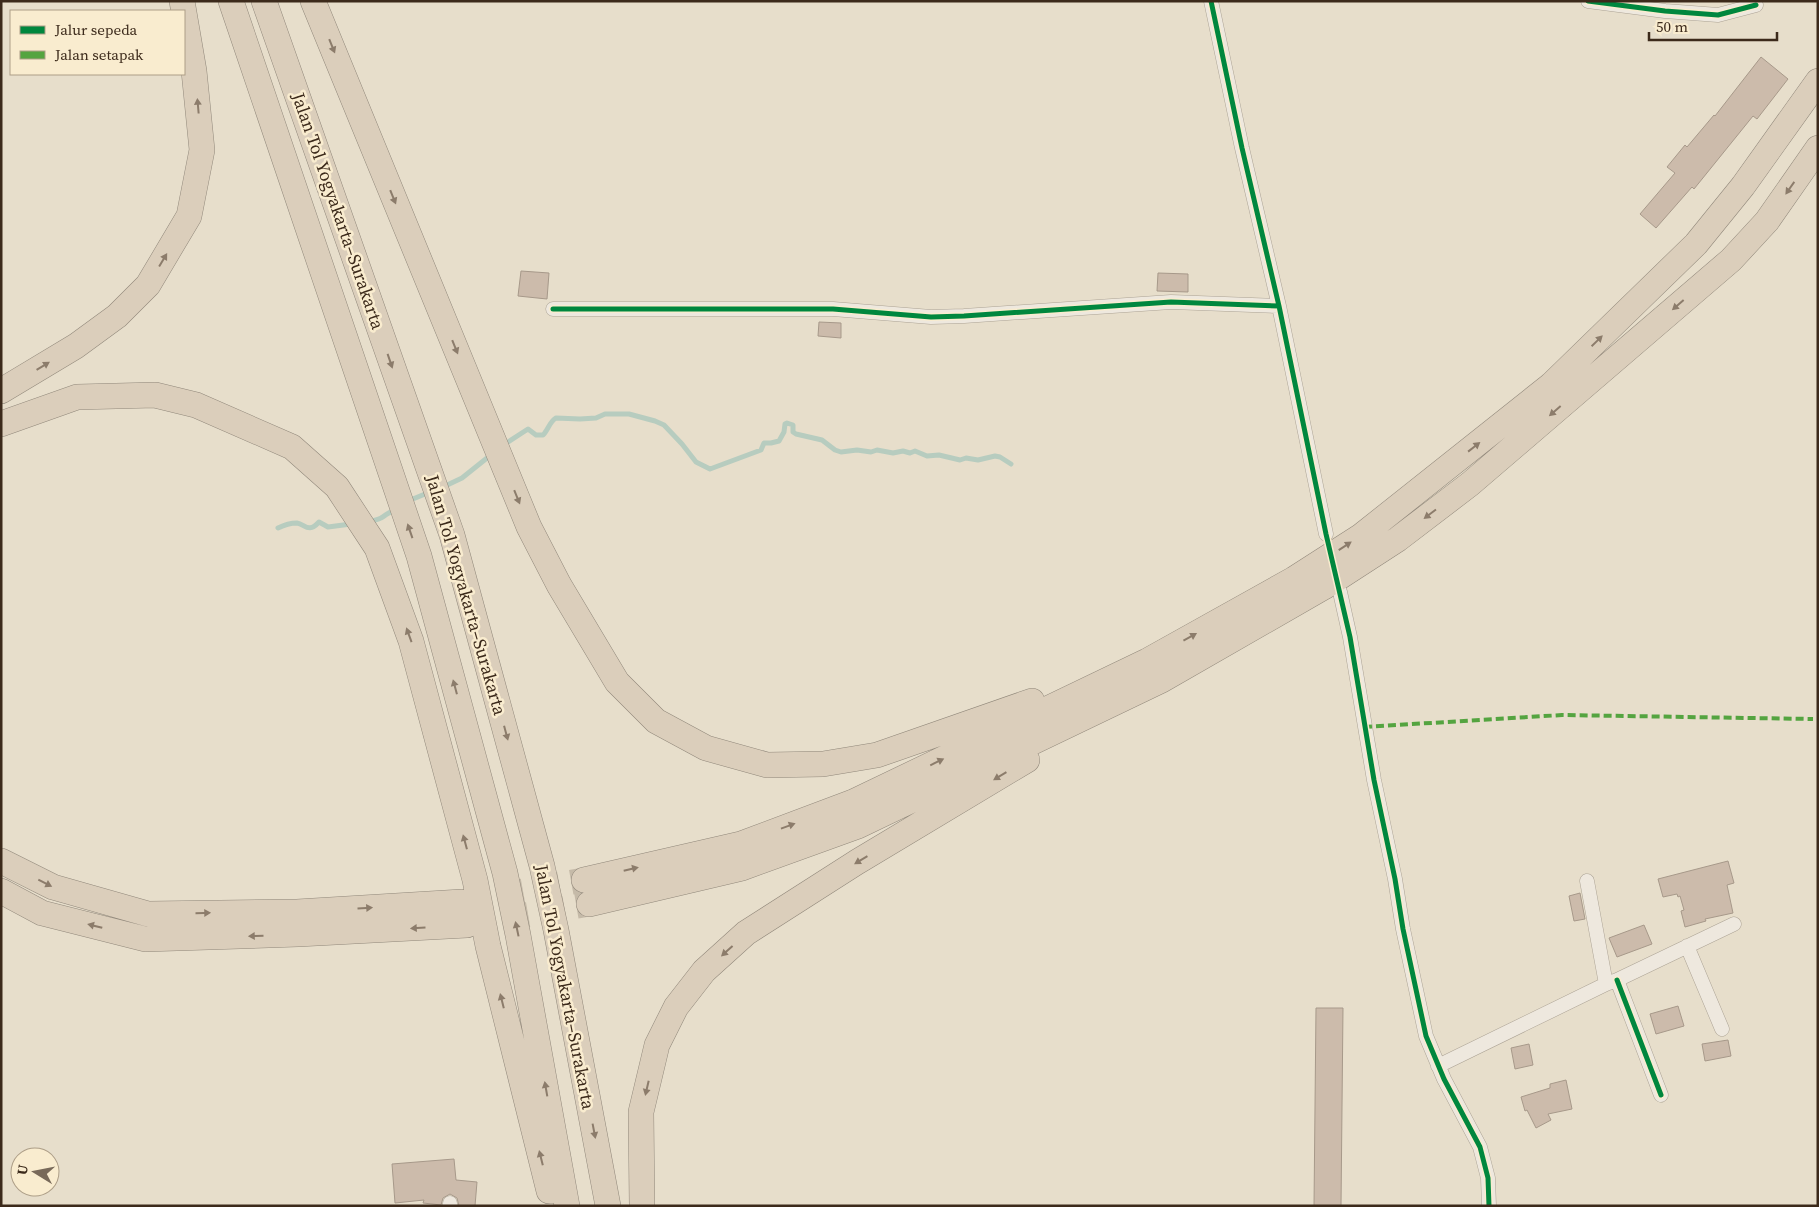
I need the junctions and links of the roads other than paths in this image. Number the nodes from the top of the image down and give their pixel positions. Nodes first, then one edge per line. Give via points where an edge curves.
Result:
1 (231, 1) edge
2 (264, 1) edge
3 (313, 1) edge
4 (1211, 1) edge
5 (1588, 1) edge
6 (1756, 5) dead end
7 (185, 18) edge
8 (1818, 81) edge
9 (1818, 148) edge
10 (1278, 306) junction
11 (554, 309) dead end
12 (1, 391) edge
13 (1, 424) edge
14 (1326, 534) dead end
15 (1340, 592) dead end
16 (1155, 670) junction
17 (1, 861) edge
18 (584, 880) tunnel mouth
19 (1587, 881) dead end
20 (1, 891) edge
21 (589, 904) tunnel mouth
22 (1734, 924) dead end
23 (1687, 946) junction
24 (1612, 982) junction
25 (1722, 1029) dead end
26 (1438, 1066) junction
27 (1662, 1095) dead end
28 (552, 1206) edge
29 (567, 1206) edge
30 (608, 1206) edge
31 (642, 1206) edge
32 (1489, 1206) edge

29 -> 1 highway, Jalan Tol Yogyakarta–Surakarta via 506,873 419,556
2 -> 30 highway, Jalan Tol Yogyakarta–Surakarta via 452,535 542,866
3 -> 16 highway via 529,527 559,585 617,682 656,721 706,748 767,765 823,764 878,755
4 - 10 street
5 - 6 street via 1718,15
12 -> 7 highway via 76,346 117,316 148,285 189,216 202,150
16 -> 8 highway via 1360,536 1551,386 1696,244 1743,186
9 -> 16 highway via 1767,221 1731,260 1470,484 1398,539 1324,587
10 - 11 street via 1171,302 939,317 833,309
10 - 14 street
28 -> 13 highway via 488,946 475,880 411,641 377,548 337,487 292,447 196,405 155,395 77,397
15 - 26 street via 1403,929 1426,1036
18 -> 16 highway via 740,844 853,802
16 - 21 highway via 858,826 742,868
16 -> 31 highway via 746,933 704,971 676,1006 657,1045 641,1112
17 -> 20 highway via 53,887 148,914 465,913 298,934 145,939 42,913
19 - 24 street
22 - 23 street
23 - 24 street
23 - 25 street
24 - 26 street
24 - 27 street
26 - 32 street via 1480,1148 1488,1178

